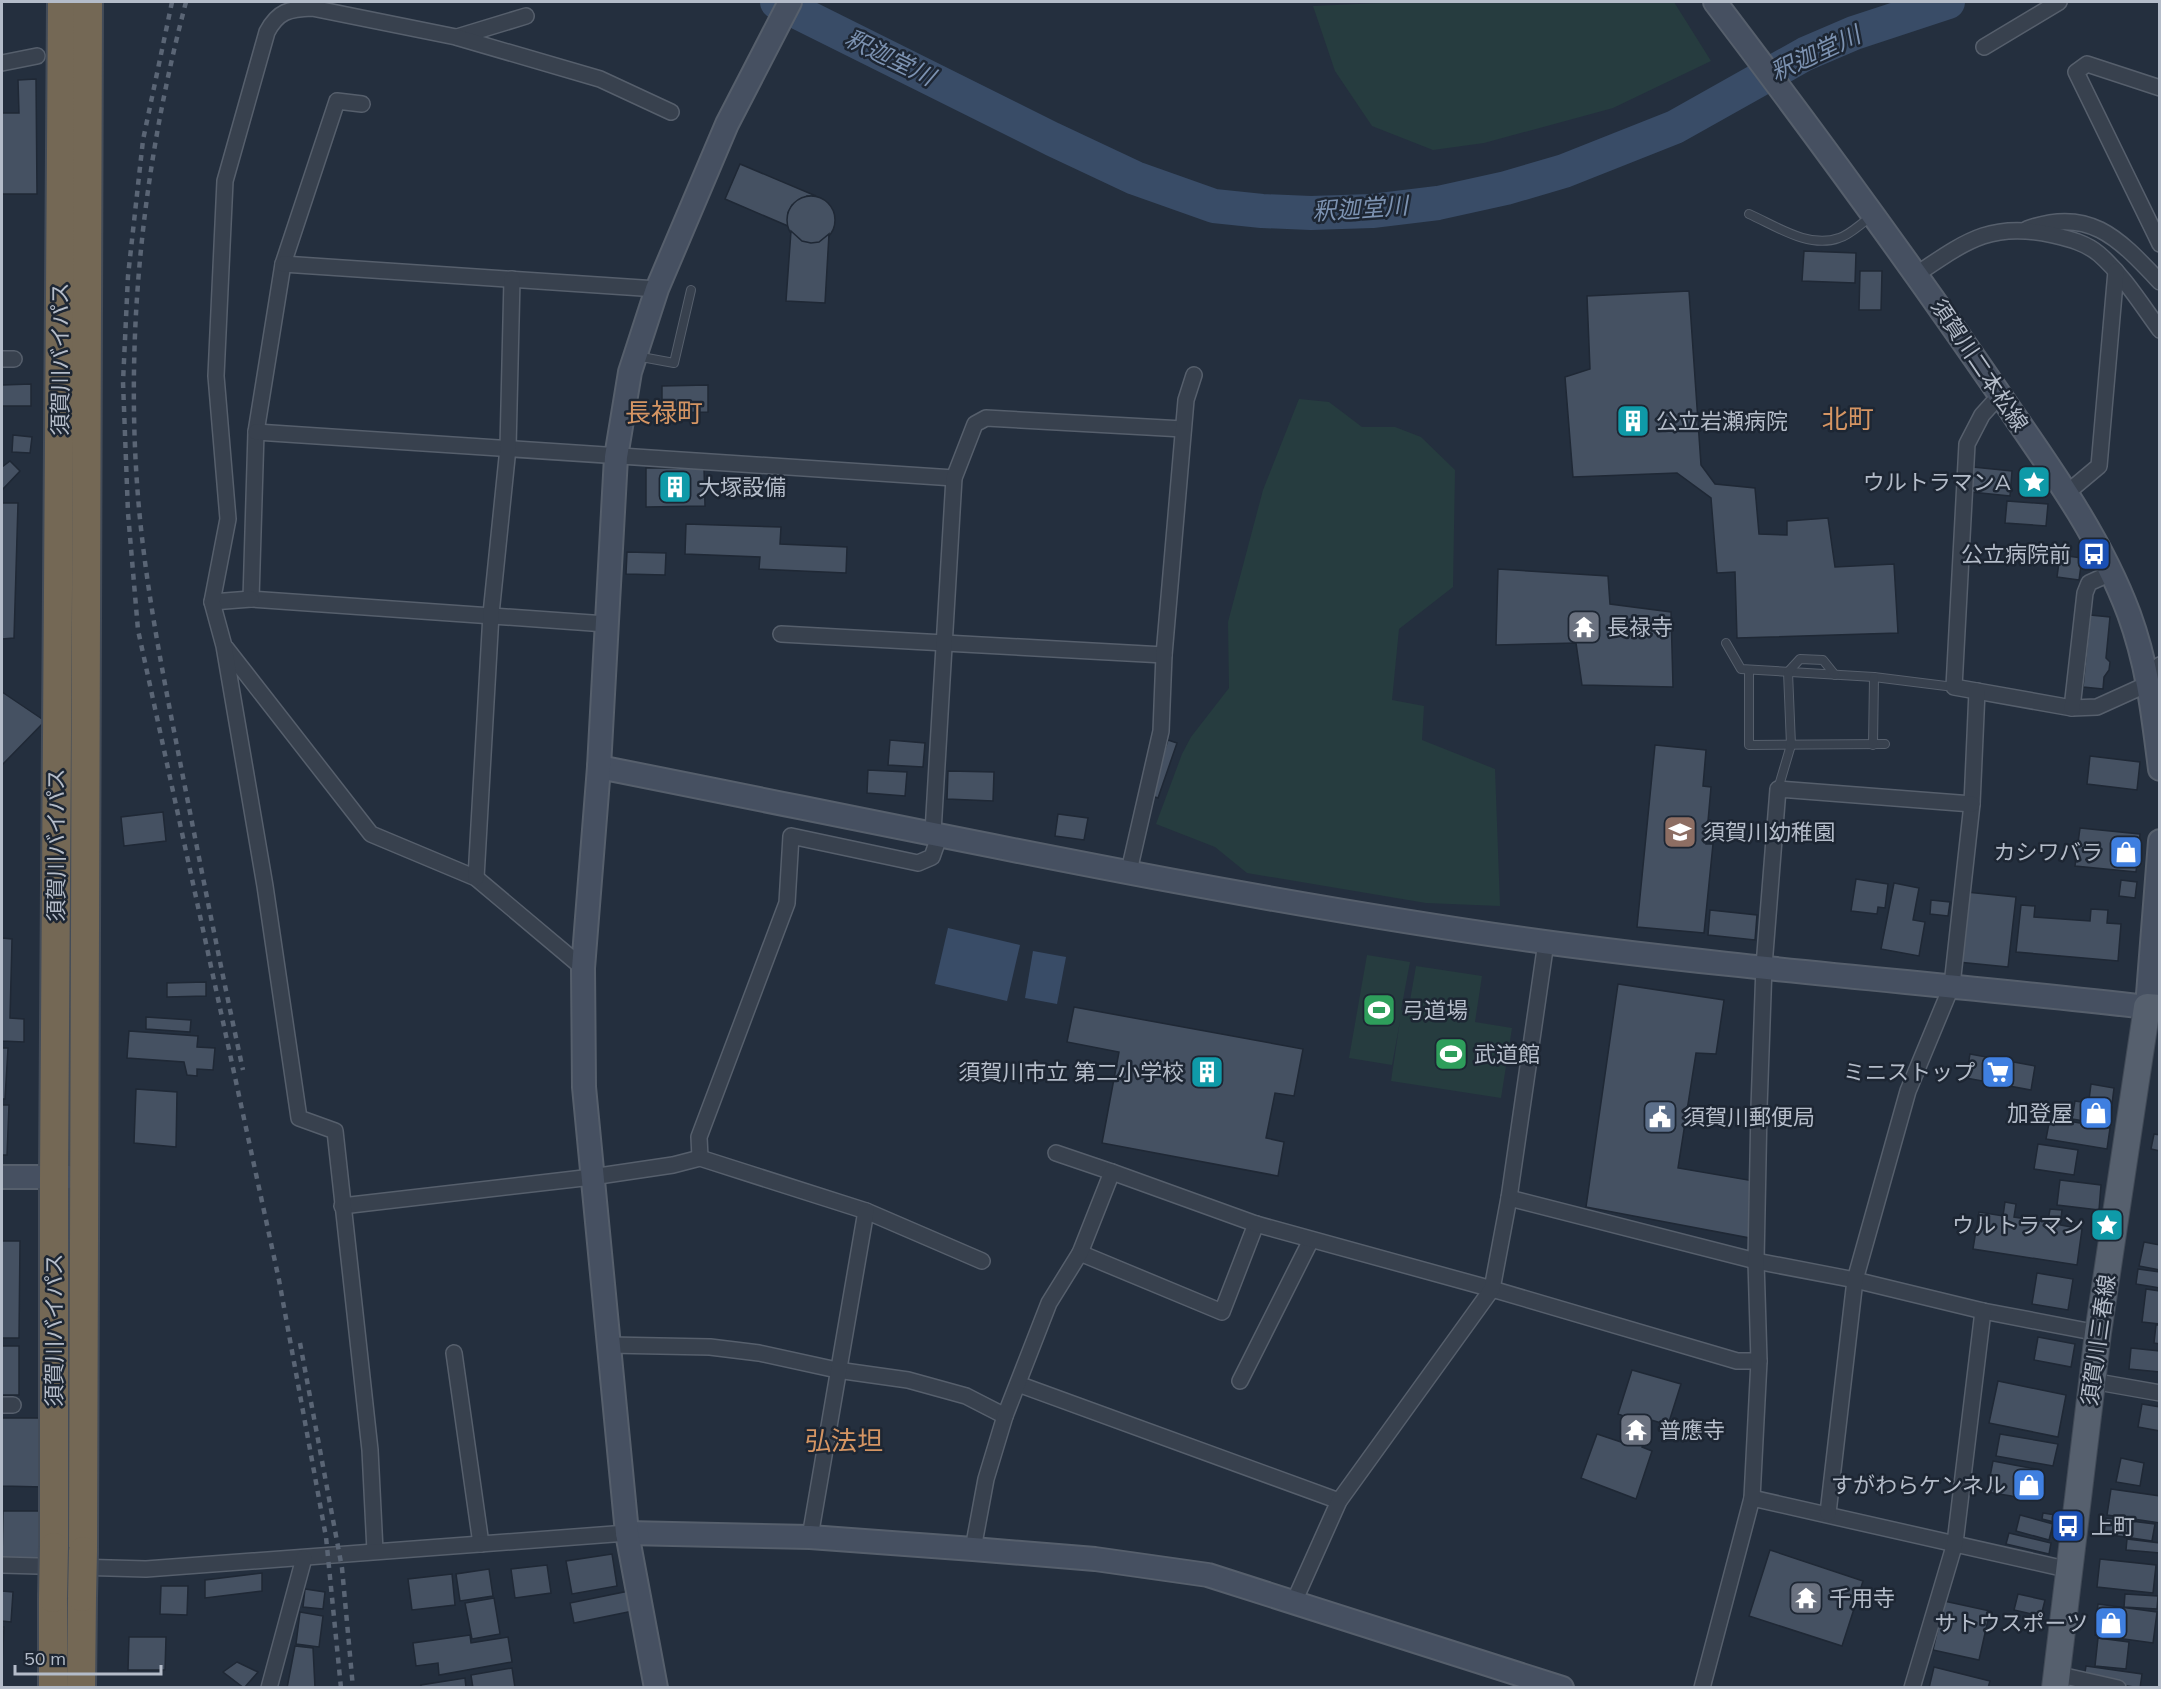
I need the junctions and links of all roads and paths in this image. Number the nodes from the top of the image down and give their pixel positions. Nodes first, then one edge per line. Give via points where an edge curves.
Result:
1 (790, 2) edge
2 (1715, 2) edge
3 (2060, 2) edge
4 (75, 4) edge
5 (526, 16) dead end
6 (456, 37) junction
7 (1984, 46) dead end
8 (37, 56) dead end
9 (2, 63) edge
10 (2160, 88) edge
11 (362, 105) dead end
12 (671, 112) dead end
13 (1749, 214) dead end
14 (1875, 215) junction
15 (2027, 229) junction
16 (2160, 244) edge
17 (283, 264) junction
18 (2116, 271) junction
19 (1917, 274) junction
20 (512, 279) junction
21 (2160, 282) edge
22 (657, 289) junction
23 (691, 290) dead end
24 (2160, 330) edge
25 (635, 356) junction
26 (1194, 375) dead end
27 (2000, 395) junction
28 (1183, 429) junction
29 (256, 432) junction
30 (508, 448) junction
31 (616, 457) junction
32 (954, 478) junction
33 (2068, 492) junction
34 (2111, 573) junction
35 (251, 599) junction
36 (212, 602) junction
37 (491, 614) junction
38 (606, 624) junction
39 (782, 634) dead end
40 (1726, 643) dead end
41 (946, 644) junction
42 (225, 646) junction
43 (1164, 655) junction
44 (1749, 670) junction
45 (1788, 672) junction
46 (2155, 674) edge
47 (1834, 675) junction
48 (1874, 677) junction
49 (1954, 687) junction
50 (1977, 692) junction
51 (2072, 708) junction
52 (1886, 744) dead end
53 (1791, 745) junction
54 (1873, 745) junction
55 (599, 768) junction
56 (2160, 769) edge
57 (1778, 789) junction
58 (1972, 804) junction
59 (936, 833) junction
60 (2160, 841) edge
61 (1129, 871) junction
62 (476, 878) junction
63 (1546, 942) junction
64 (1764, 966) junction
65 (583, 968) junction
66 (1952, 985) junction
67 (2153, 1007) edge
68 (1056, 1153) dead end
69 (700, 1158) junction
70 (1112, 1172) junction
71 (2, 1177) edge
72 (54, 1177) junction
73 (592, 1177) junction
74 (82, 1178) junction
75 (1509, 1198) junction
76 (342, 1206) junction
77 (866, 1210) junction
78 (1256, 1224) junction
79 (1311, 1240) junction
80 (1080, 1253) junction
81 (982, 1261) dead end
82 (1756, 1261) junction
83 (1855, 1280) junction
84 (1492, 1289) junction
85 (1983, 1311) junction
86 (2098, 1333) junction
87 (609, 1345) junction
88 (454, 1353) dead end
89 (1759, 1361) junction
90 (837, 1370) junction
91 (1240, 1381) dead end
92 (2092, 1381) junction
93 (1018, 1384) junction
94 (2160, 1393) edge
95 (1005, 1416) junction
96 (1752, 1498) junction
97 (1339, 1501) junction
98 (1828, 1513) junction
99 (627, 1533) junction
100 (810, 1537) junction
101 (481, 1544) junction
102 (1955, 1544) junction
103 (973, 1549) junction
104 (375, 1551) junction
105 (304, 1558) junction
106 (2, 1565) edge
107 (2070, 1570) junction
108 (1293, 1604) junction
109 (2056, 1681) edge
110 (53, 1688) edge
111 (81, 1688) edge
112 (269, 1688) edge
113 (656, 1688) edge
114 (1563, 1688) edge
115 (1702, 1688) edge
116 (1912, 1688) edge
117 (2118, 1688) edge

1 - 22 street via 727,124
2 - 14 street, 須賀川二本松線
3 - 7 street
4 - 72 highway, 須賀川バイパス
4 - 74 highway, 須賀川バイパス
5 - 6 street
6 - 12 street via 600,79
6 - 36 street via 312,8 290,9 275,16 267,32 225,181 216,376 228,519
8 - 9 street
10 - 16 street via 2087,64 2076,72
11 - 17 street via 337,101
13 - 14 lane via 1797,236 1817,240 1840,238
14 - 19 street, 須賀川二本松線
15 - 18 street via 2076,240 2098,253
15 - 19 street via 1986,234 1955,248
15 - 21 street via 2050,220 2071,219 2092,227 2122,242
17 - 20 street
17 - 29 street
18 - 24 street
18 - 33 street via 2100,466
19 - 27 street, 須賀川二本松線
20 - 22 street
20 - 30 street
22 - 25 street
23 - 25 lane via 674,363
25 - 31 street
26 - 28 street
27 - 33 street, 須賀川二本松線
27 - 49 street via 1982,416 1967,444
28 - 32 street via 986,418 975,424
28 - 43 street
29 - 30 street
29 - 35 street
30 - 31 street
30 - 37 street
31 - 32 street
31 - 38 street
32 - 41 street
33 - 34 street, 須賀川二本松線
34 - 46 street, 須賀川二本松線
34 - 51 street via 2089,583 2085,592
35 - 36 street
35 - 37 street
36 - 42 street
37 - 38 street
37 - 62 street
38 - 55 street
39 - 41 street
40 - 44 lane via 1741,669
41 - 43 street
41 - 59 street
42 - 62 street via 371,834
42 - 76 street via 299,1118 335,1131
43 - 61 street via 1161,731
44 - 45 lane
44 - 53 lane via 1749,745
45 - 47 lane
45 - 47 lane via 1800,659 1823,660
45 - 53 lane
46 - 51 street via 2097,707
46 - 56 street, 須賀川二本松線
47 - 48 lane
48 - 49 lane
48 - 54 lane
49 - 50 street
50 - 51 street
50 - 58 street
52 - 54 lane
53 - 54 lane
53 - 57 lane
55 - 59 street
55 - 65 street
57 - 58 street
57 - 64 street
58 - 66 street
59 - 61 street
59 - 69 street via 932,857 918,863 791,836 787,903 699,1137
60 - 67 street
61 - 63 street
62 - 65 street
63 - 64 street
63 - 75 street
64 - 66 street
64 - 82 street
65 - 73 street via 584,1087
66 - 67 street
66 - 83 street via 1908,1092
67 - 86 main road, 須賀川三春線
68 - 70 street
69 - 73 street
69 - 77 street
70 - 78 street
70 - 80 street
71 - 72 street
72 - 74 street
72 - 110 highway, 須賀川バイパス, bridge
73 - 76 street
73 - 87 street
74 - 111 highway, 須賀川バイパス, bridge
75 - 82 street
75 - 84 street
76 - 104 street via 370,1450
77 - 81 street
77 - 90 street
78 - 79 street
78 - 80 street via 1222,1312
79 - 84 street
79 - 91 street
80 - 93 street via 1049,1304
82 - 83 street
82 - 89 street
83 - 85 street
83 - 98 street
84 - 89 street via 1737,1361
84 - 97 street
85 - 86 street
85 - 102 street
86 - 92 main road, 須賀川三春線
87 - 90 street via 710,1347
87 - 99 street
88 - 101 street
89 - 96 street
90 - 95 street via 908,1380 966,1396
90 - 100 street
92 - 94 street
92 - 107 main road, 須賀川三春線
93 - 95 street
93 - 97 street
95 - 103 street via 986,1479
96 - 98 street
96 - 115 street
97 - 108 street
98 - 102 street
99 - 100 street
99 - 101 street
99 - 113 street
100 - 103 street
101 - 104 street
102 - 107 street
102 - 116 street
103 - 108 street via 1095,1559 1208,1575
104 - 105 street
105 - 106 street via 146,1569
105 - 112 street
107 - 109 main road, 須賀川三春線
108 - 114 street
109 - 117 street

